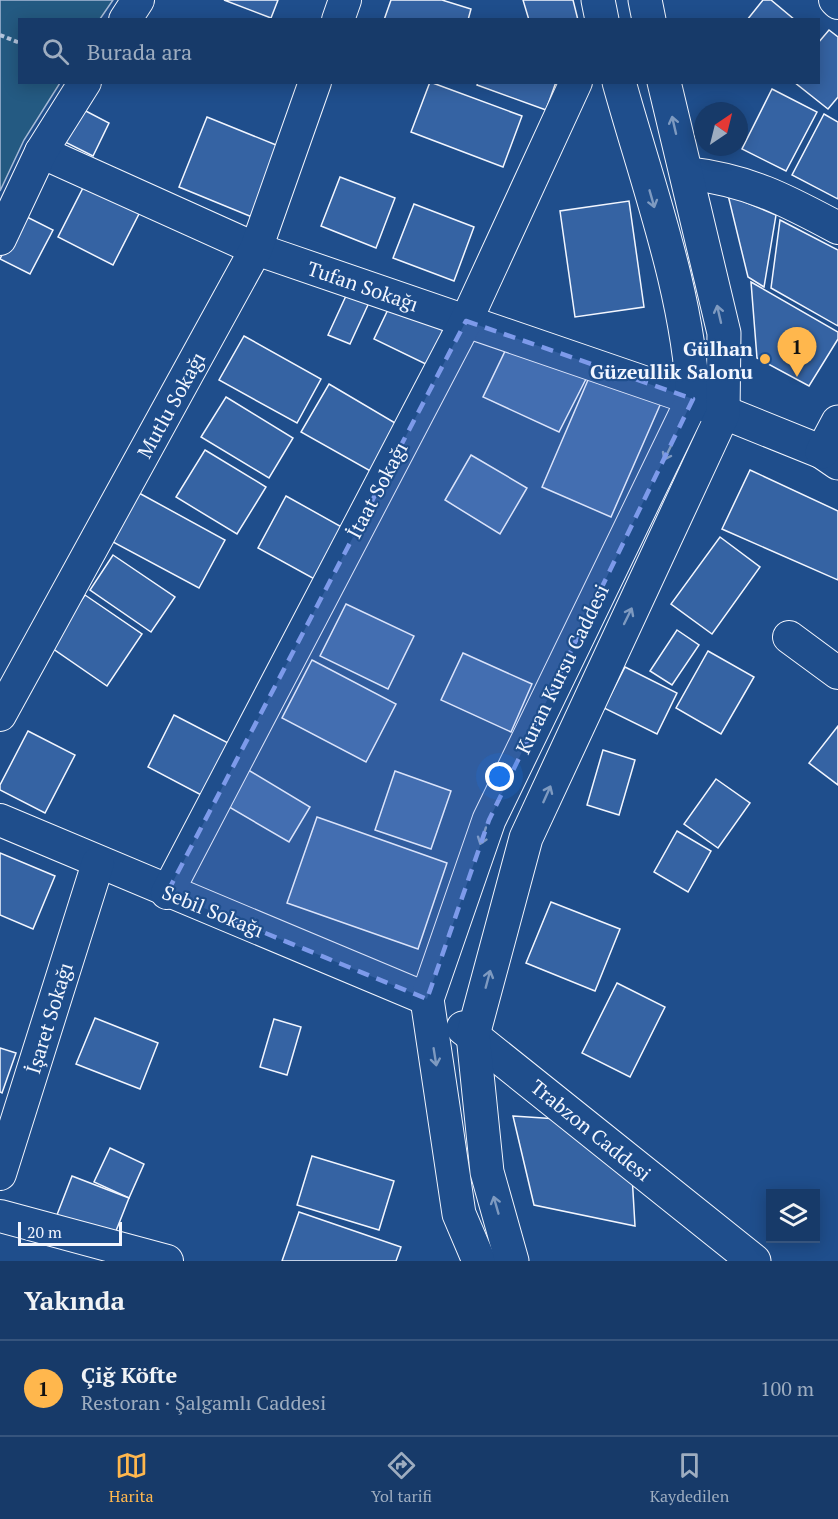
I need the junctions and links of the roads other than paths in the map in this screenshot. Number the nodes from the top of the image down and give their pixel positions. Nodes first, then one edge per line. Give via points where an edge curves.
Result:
1 (138, 0) edge
2 (345, 0) edge
3 (598, 0) edge
4 (645, 0) edge
5 (126, 18) edge
6 (339, 18) edge
7 (602, 18) edge
8 (649, 18) edge
9 (84, 84) edge
10 (314, 84) edge
11 (575, 84) edge
12 (620, 84) edge
13 (664, 84) edge
14 (41, 153) junction
15 (686, 173) junction
16 (838, 228) edge
17 (0, 239) edge
18 (256, 249) junction
19 (466, 321) junction
20 (693, 399) junction
21 (723, 414) junction
22 (838, 422) edge
23 (830, 458) edge
24 (789, 637) dead end
25 (838, 673) edge
26 (0, 715) edge
27 (0, 820) edge
28 (98, 863) junction
29 (167, 892) junction
30 (427, 999) junction
31 (473, 1035) junction
32 (0, 1174) edge
33 (0, 1216) edge
34 (167, 1261) edge
35 (479, 1261) edge
36 (512, 1261) edge
37 (754, 1261) edge

1 - 5 street
2 - 6 street
3 - 7 main road
4 - 8 main road
9 - 14 street
10 - 18 street, Mutlu Sokağı
11 - 19 street, İtaat Sokağı
12 -> 20 main road, Kuran Kursu Caddesi via 683,310
15 -> 13 main road, Kuran Kursu Caddesi
14 - 17 street
14 - 18 street, Tufan Sokağı
15 - 16 street via 724,177 755,188
21 -> 15 main road, Kuran Kursu Caddesi via 724,333
18 - 19 street, Tufan Sokağı
18 - 26 street, Mutlu Sokağı
19 - 20 street, Tufan Sokağı
19 - 29 street, İtaat Sokağı
20 - 21 main road
20 -> 30 main road, Kuran Kursu Caddesi via 489,820
21 - 23 main road
31 -> 21 main road, Kuran Kursu Caddesi via 526,838
22 - 23 main road
24 - 25 street
27 - 28 street, Sebil Sokağı
28 - 29 street, Sebil Sokağı
28 - 32 street, İşaret Sokağı
29 - 30 street, Sebil Sokağı
30 - 31 main road, Trabzon Caddesi
30 -> 35 main road, Kuran Kursu Caddesi via 459,1214
36 -> 31 main road, Kuran Kursu Caddesi via 487,1172
31 - 37 main road, Trabzon Caddesi
33 - 34 street

